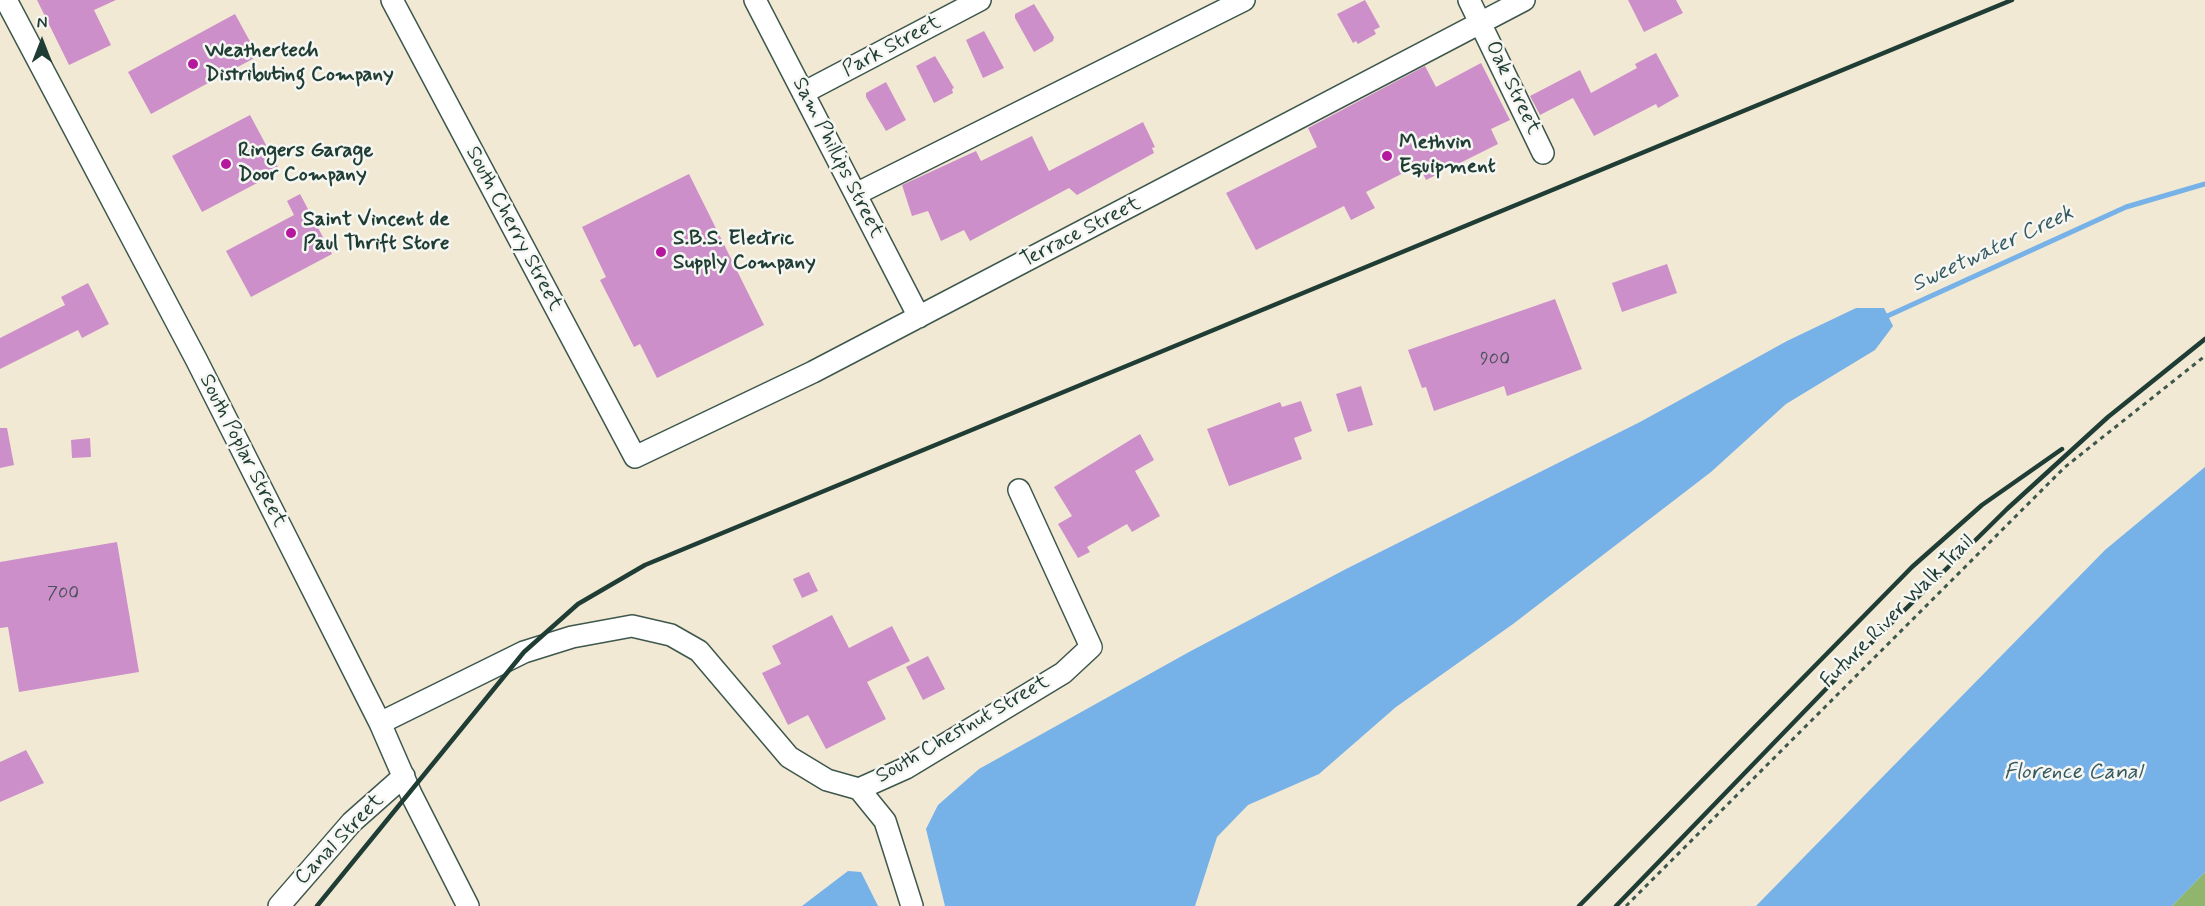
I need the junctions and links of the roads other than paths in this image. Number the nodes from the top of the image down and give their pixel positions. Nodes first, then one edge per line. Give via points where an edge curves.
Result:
1 (6, 0) edge
2 (392, 0) edge
3 (755, 0) edge
4 (980, 0) edge
5 (1244, 0) edge
6 (1469, 0) edge
7 (1524, 0) edge
8 (1480, 22) junction
9 (803, 93) junction
10 (1543, 153) dead end
11 (856, 194) junction
12 (919, 317) junction
13 (635, 457) joint
14 (1019, 490) dead end
15 (380, 723) junction
16 (404, 776) junction
17 (859, 789) junction
18 (279, 906) edge
19 (468, 906) edge
20 (912, 906) edge

1 - 15 street, South Poplar Street via 196,359
2 - 13 street, South Cherry Street
3 - 9 street, Sam Phillips Street
4 - 9 street, Park Street
5 - 11 street
6 - 8 street, Oak Street
7 - 8 street, Terrace Street
8 - 10 street, Oak Street
8 - 12 street, Terrace Street
9 - 11 street, Sam Phillips Street
11 - 12 street, Sam Phillips Street
12 - 13 street, Terrace Street
14 - 17 street, South Chestnut Street via 1091,647 1063,673 906,768
15 - 16 street, South Poplar Street
15 - 17 street, South Chestnut Street via 524,652 572,637 632,626 672,635 699,651 789,757 827,780
16 - 18 street, Canal Street via 352,822
16 - 19 street, South Poplar Street
17 - 20 street via 885,821

